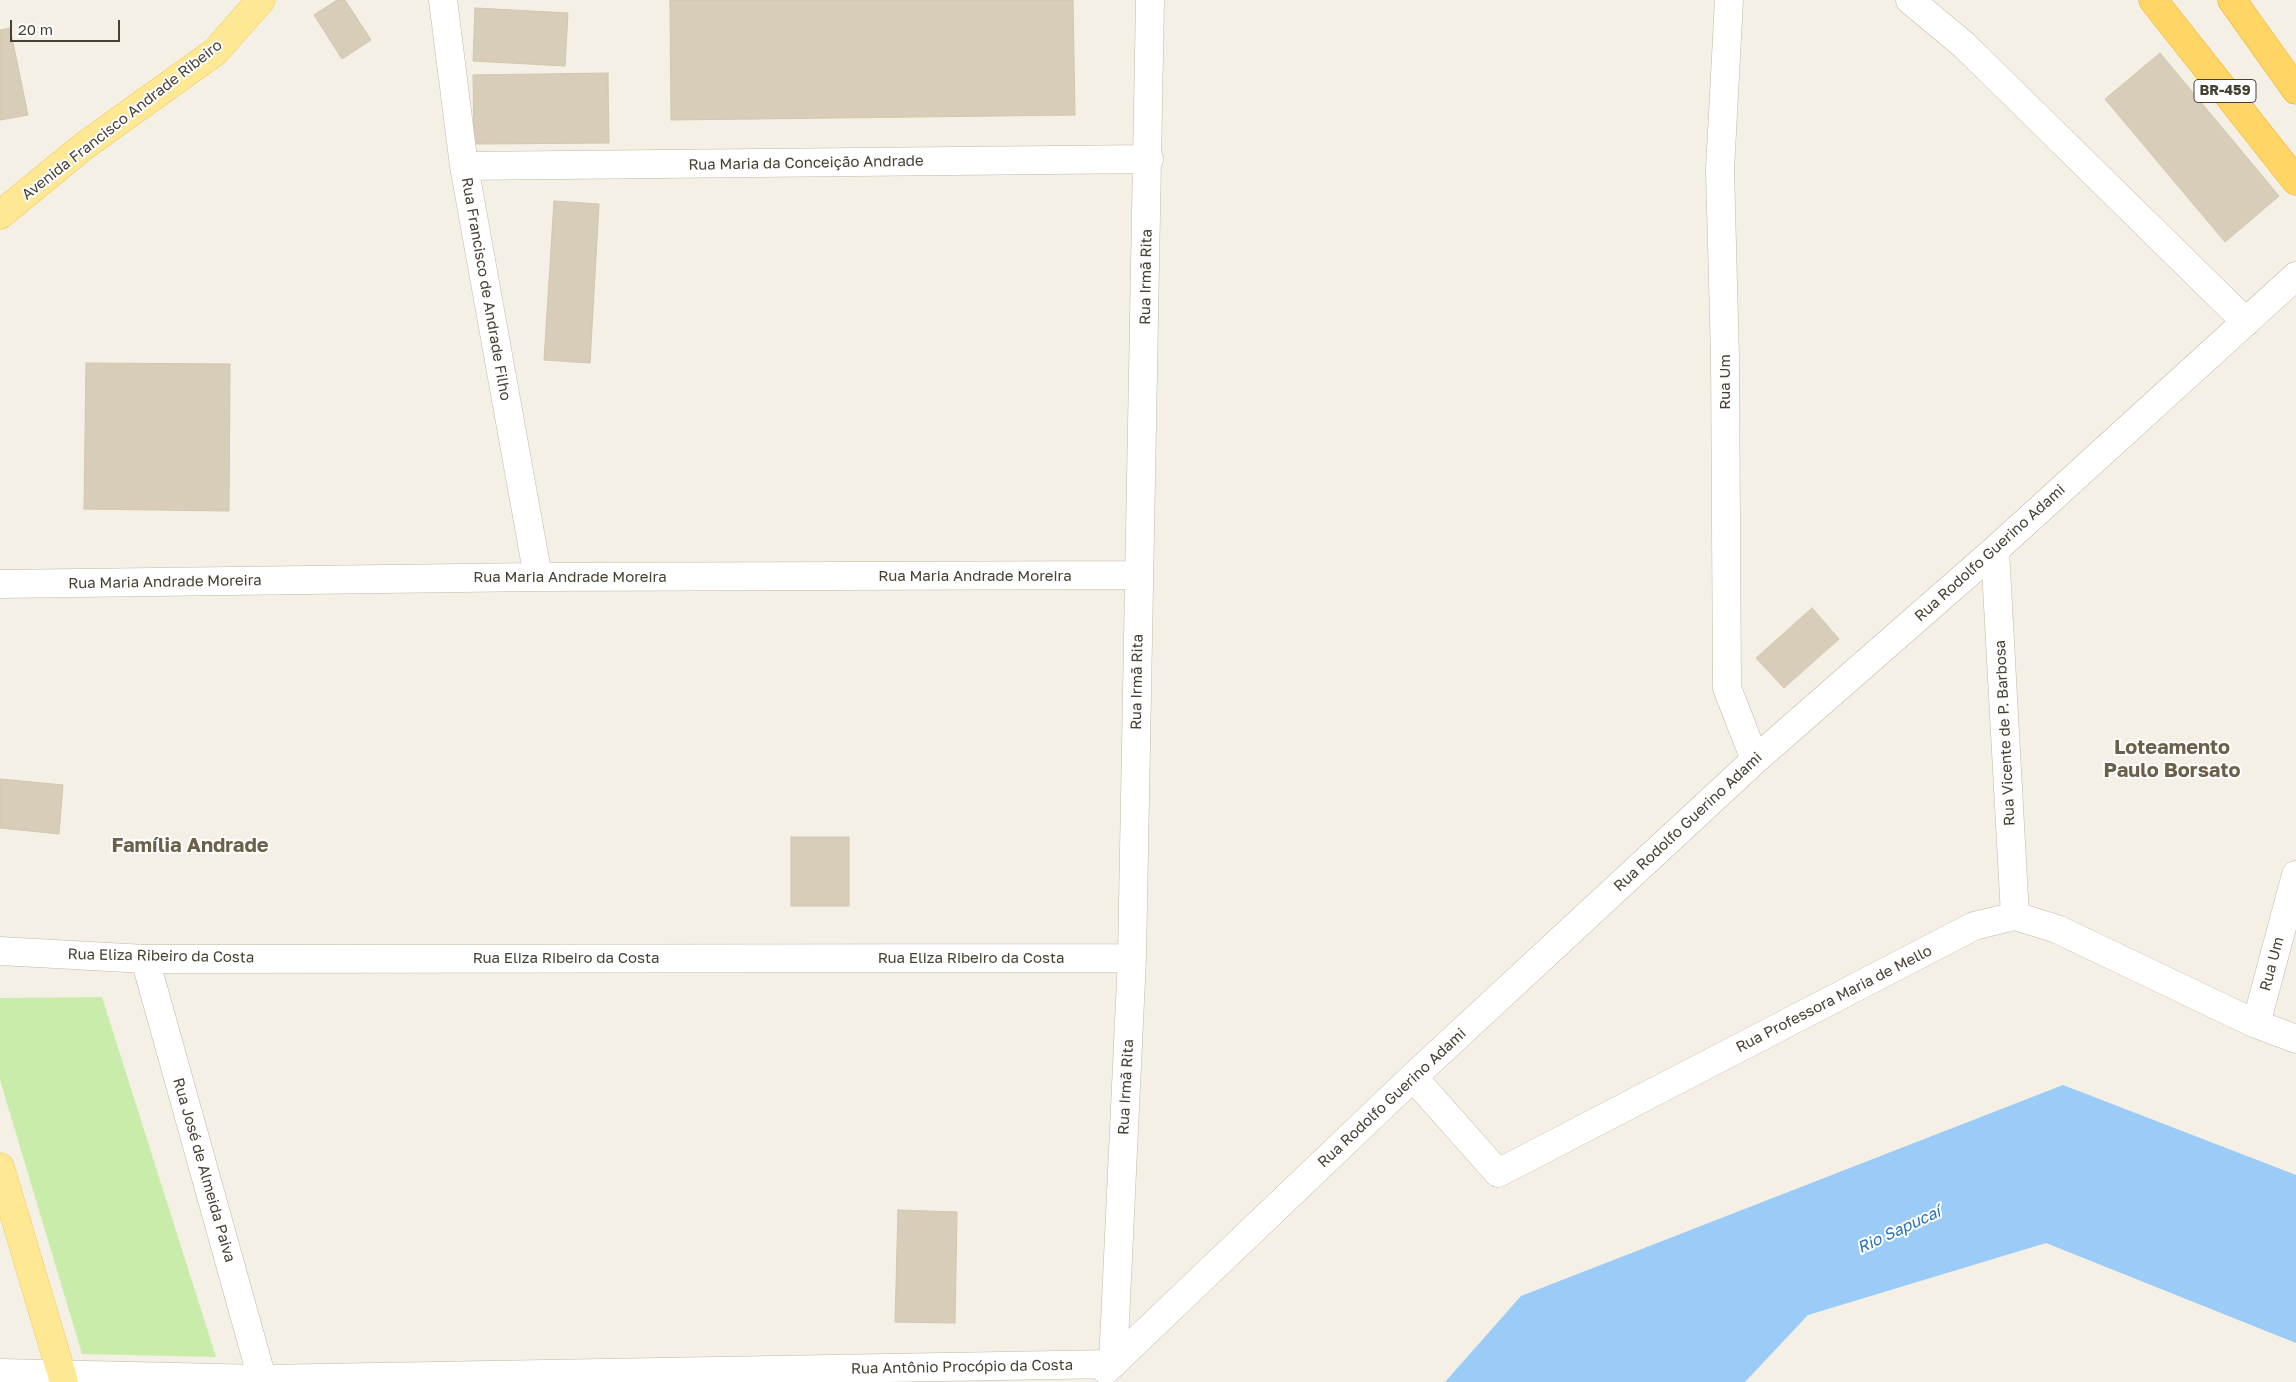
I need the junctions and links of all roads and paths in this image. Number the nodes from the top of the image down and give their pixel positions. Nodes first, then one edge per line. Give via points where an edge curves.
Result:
1 (261, 0) edge
2 (443, 0) edge
3 (1150, 0) edge
4 (1729, 0) edge
5 (1910, 0) edge
6 (2153, 0) edge
7 (2232, 0) edge
8 (2296, 90) edge
9 (1149, 159) junction
10 (464, 166) junction
11 (2296, 181) edge
12 (0, 215) edge
13 (2293, 284) edge
14 (2246, 322) junction
15 (1995, 550) junction
16 (1139, 575) junction
17 (2, 577) edge
18 (538, 577) junction
19 (1755, 760) junction
20 (2296, 875) edge
21 (2015, 916) junction
22 (0, 951) edge
23 (145, 958) junction
24 (1132, 958) junction
25 (2256, 1024) junction
26 (2296, 1039) edge
27 (1413, 1076) junction
28 (0, 1167) edge
29 (1113, 1364) junction
30 (0, 1373) edge
31 (63, 1378) edge
32 (263, 1381) edge
33 (1093, 1382) edge

1 - 12 main road, Avenida Francisco Andrade Ribeiro via 215,52 84,146
2 - 10 street, Rua Francisco de Andrade Filho
3 - 9 street, Rua Irmã Rita
4 - 19 street, Rua Um via 1720,170 1725,366 1726,688
5 - 14 street via 1964,45
6 - 11 highway, BR-459
7 - 8 highway
9 - 10 street, Rua Maria da Conceição Andrade
9 - 16 street, Rua Irmã Rita
10 - 18 street, Rua Francisco de Andrade Filho
13 - 14 street, Rua Rodolfo Guerino Adami
14 - 15 street, Rua Rodolfo Guerino Adami
15 - 19 street, Rua Rodolfo Guerino Adami
15 - 21 street, Rua Vicente de P. Barbosa
16 - 18 street, Rua Maria Andrade Moreira
16 - 24 street, Rua Irmã Rita
17 - 18 street, Rua Maria Andrade Moreira
19 - 27 street, Rua Rodolfo Guerino Adami
20 - 25 street, Rua Um
21 - 25 street via 2057,929
21 - 27 street, Rua Professora Maria de Mello via 1974,926 1498,1173
22 - 23 street, Rua Eliza Ribeiro da Costa
23 - 24 street, Rua Eliza Ribeiro da Costa
23 - 32 street, Rua José de Almeida Paiva
24 - 29 street, Rua Irmã Rita
25 - 26 street
27 - 29 street, Rua Rodolfo Guerino Adami
28 - 31 main road
29 - 32 street, Rua Antônio Procópio da Costa
29 - 33 street, Rua Rodolfo Guerino Adami
30 - 31 street, Rua Antônio Procópio da Costa
31 - 32 street, Rua Antônio Procópio da Costa

